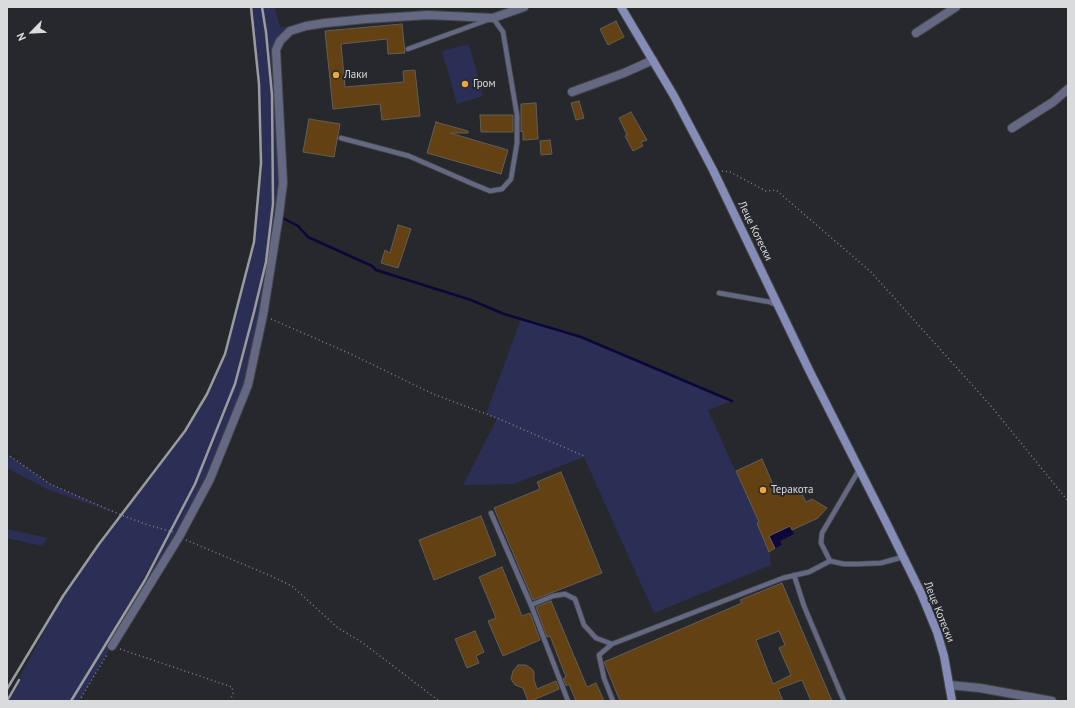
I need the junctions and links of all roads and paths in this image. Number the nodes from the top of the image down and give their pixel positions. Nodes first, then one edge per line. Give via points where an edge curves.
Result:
1 (524, 7) edge
2 (621, 7) edge
3 (956, 7) edge
4 (493, 18) junction
5 (916, 33) dead end
6 (408, 49) dead end
7 (653, 60) junction
8 (1068, 89) edge
9 (572, 92) dead end
10 (1012, 128) dead end
11 (341, 138) dead end
12 (714, 170) junction
13 (719, 293) dead end
14 (778, 306) junction
15 (263, 315) junction
16 (7, 454) edge
17 (584, 456) dead end
18 (859, 470) junction
19 (1068, 501) edge
20 (491, 514) dead end
21 (180, 537) junction
22 (903, 557) junction
23 (830, 561) junction
24 (794, 575) junction
25 (531, 605) junction
26 (612, 644) junction
27 (112, 646) junction
28 (949, 685) junction
29 (79, 701) edge
30 (230, 701) edge
31 (439, 701) edge
32 (568, 701) edge
33 (612, 701) edge
34 (844, 701) edge
35 (952, 701) edge
36 (1052, 701) edge

1 - 4 street
2 - 7 main road, Леце Котески
3 - 5 street
4 - 6 lane
4 - 11 lane via 503,32 517,115 517,143 511,179 502,189 490,191 409,156
4 - 15 street via 428,15 325,23 290,31 280,41 276,50 283,183
7 - 9 street
7 - 12 main road, Леце Котески
8 - 10 street via 1053,102
12 - 14 main road, Леце Котески
12 - 19 path via 730,172 766,191 776,190 871,272 991,406
13 - 14 lane via 770,302
14 - 18 main road, Леце Котески
15 - 17 path via 433,394 498,418
15 - 21 street via 248,385 210,479
16 - 21 path via 50,484 121,515 171,531
18 - 22 main road, Леце Котески
18 - 23 lane via 822,533 821,543
20 - 25 lane
21 - 27 street
21 - 31 path via 292,586 338,628 363,643
22 - 23 lane via 881,563 844,564
22 - 28 main road, Леце Котески via 937,632
23 - 24 lane via 809,572
24 - 26 lane
24 - 34 lane via 804,606
25 - 26 lane via 565,594 575,599 584,625 596,638
25 - 32 lane
26 - 33 lane via 599,655
27 - 29 path
27 - 30 path via 232,687
28 - 35 main road, Леце Котески
28 - 36 street

